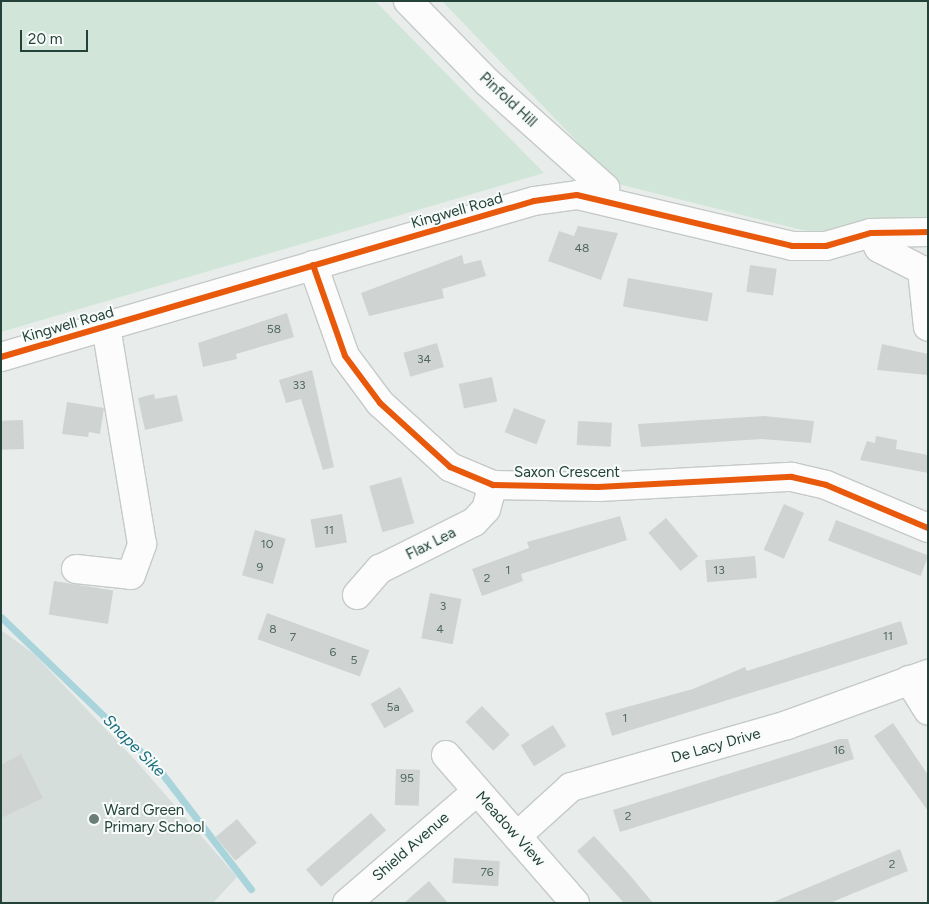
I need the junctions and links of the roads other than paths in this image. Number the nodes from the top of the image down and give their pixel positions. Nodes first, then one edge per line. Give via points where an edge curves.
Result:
1 (408, 1) edge
2 (605, 198) junction
3 (928, 232) edge
4 (871, 234) junction
5 (312, 265) junction
6 (106, 327) junction
7 (928, 327) edge
8 (1, 357) edge
9 (493, 485) junction
10 (928, 528) edge
11 (76, 569) dead end
12 (357, 595) dead end
13 (919, 677) edge
14 (928, 711) edge
15 (446, 756) dead end
16 (476, 792) junction
17 (517, 836) junction
18 (347, 903) edge
19 (575, 903) edge

1 - 2 street, Pinfold Hill via 487,82 605,188
2 - 4 street, Kingwell Road via 792,246 826,246
2 - 5 street, Kingwell Road via 577,195 534,201
3 - 4 street, Kingwell Road
4 - 7 street via 879,248 922,270
5 - 6 street, Kingwell Road
5 - 9 street, Saxon Crescent via 345,356 380,404 450,467
6 - 8 street, Kingwell Road
6 - 11 street via 142,544 131,575
9 - 10 street, Saxon Crescent via 598,487 792,477 826,485
9 - 12 street, Flax Lea via 486,509 474,522 380,569
13 - 14 street
13 - 17 street, De Lacy Drive via 787,724 571,787
15 - 16 street, Meadow View
16 - 17 street, Meadow View
16 - 18 street, Shield Avenue
17 - 19 street, Meadow View

